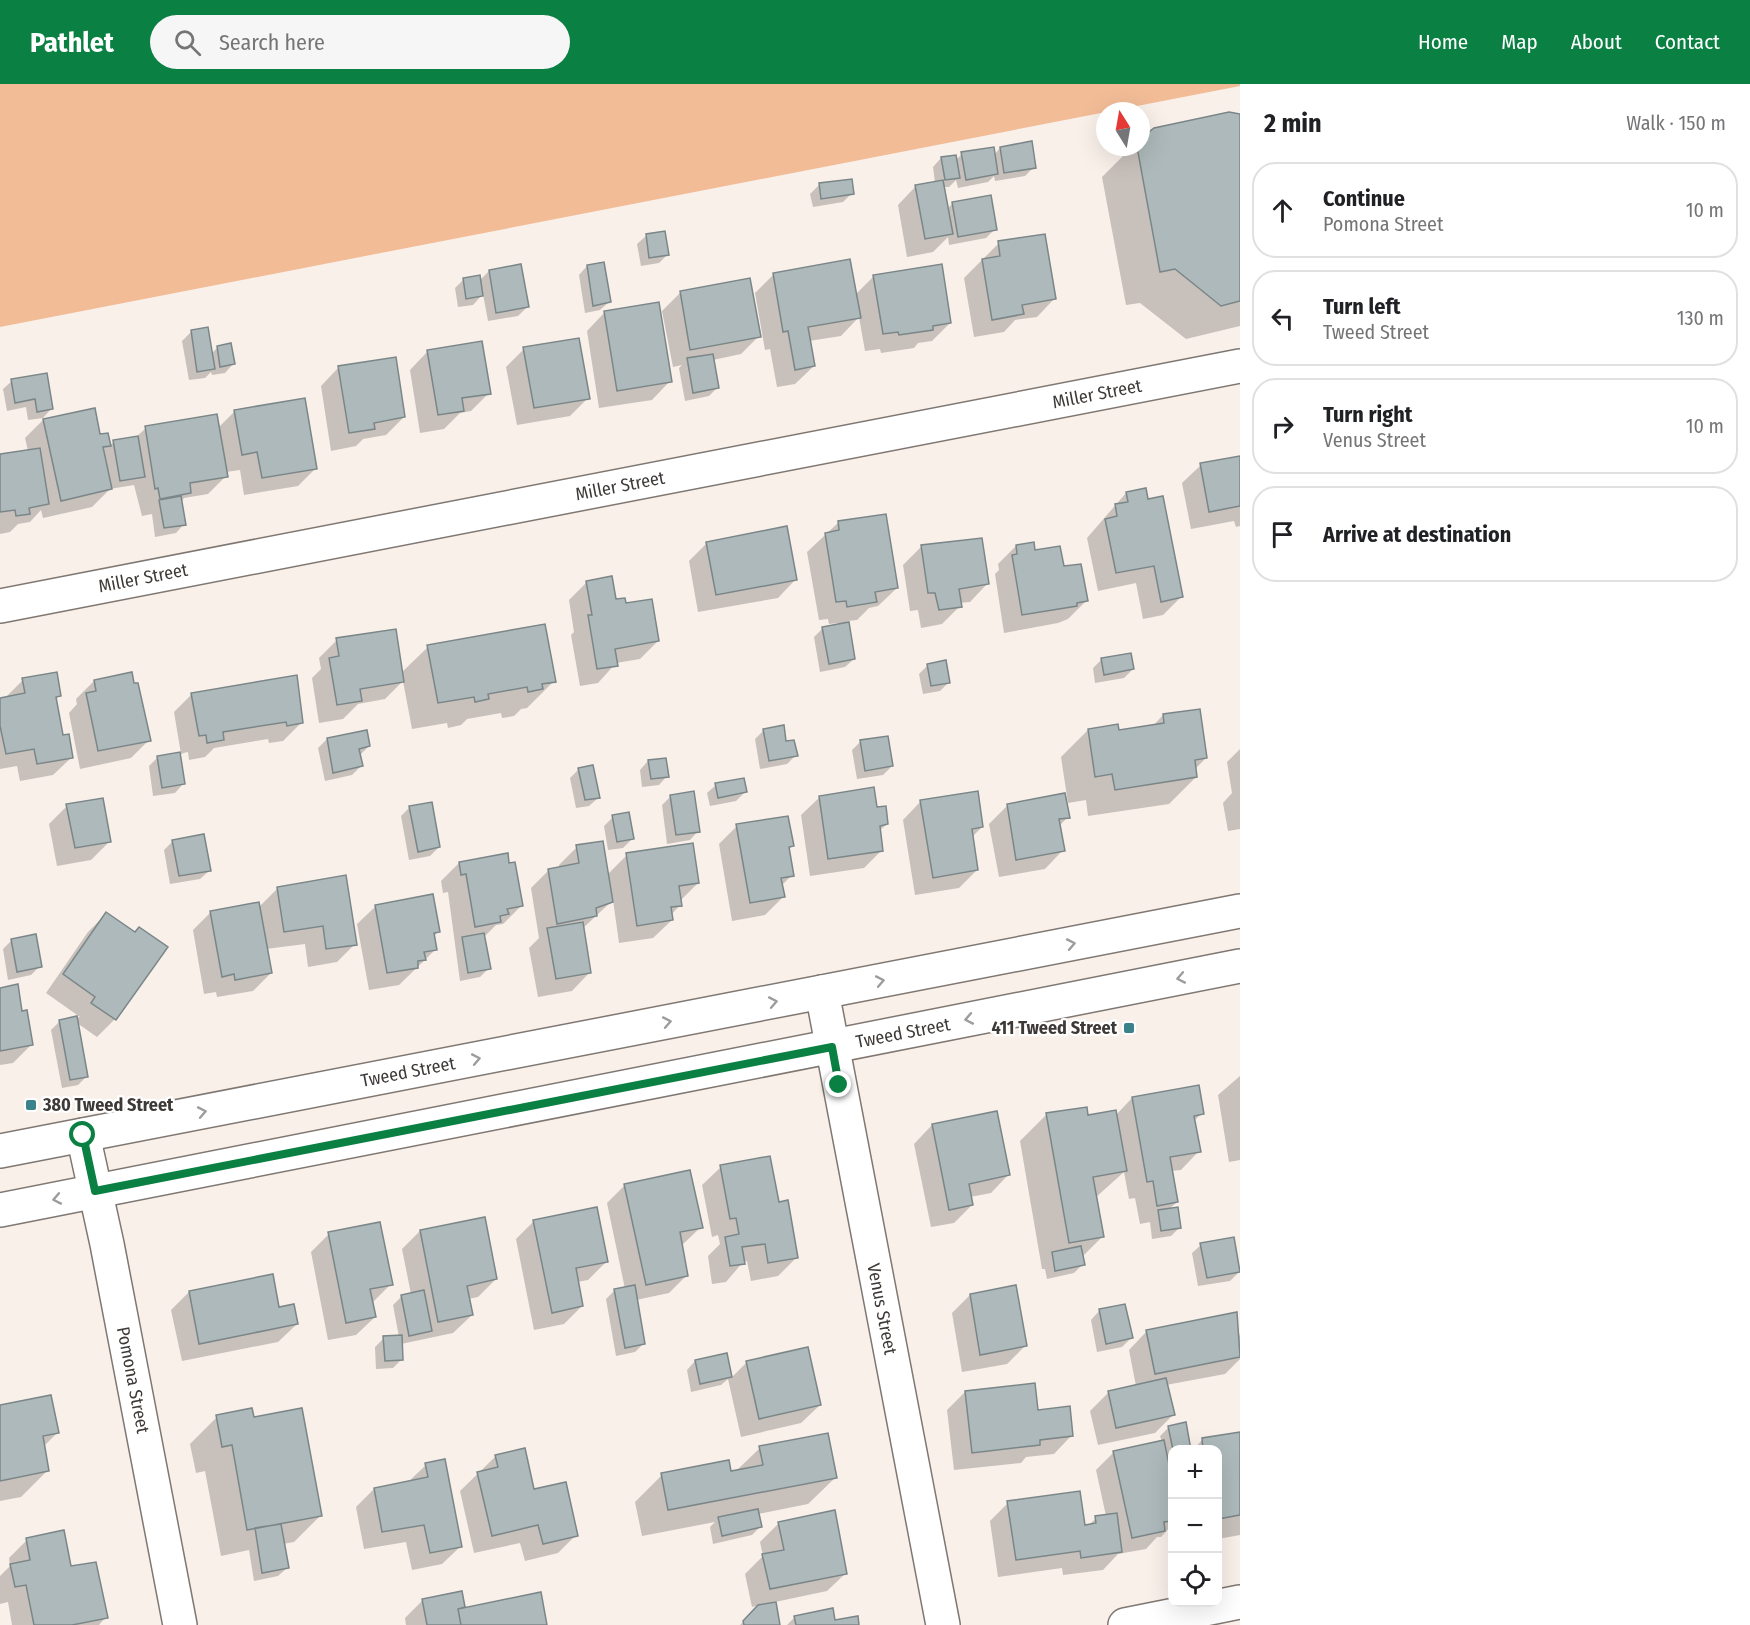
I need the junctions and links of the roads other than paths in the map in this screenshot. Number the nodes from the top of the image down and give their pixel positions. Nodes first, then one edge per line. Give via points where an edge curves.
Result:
1 (1240, 366) edge
2 (0, 606) edge
3 (1240, 910) edge
4 (1240, 966) edge
5 (822, 992) junction
6 (832, 1047) junction
7 (83, 1135) junction
8 (0, 1151) edge
9 (95, 1191) junction
10 (0, 1209) edge
11 (1240, 1602) edge
12 (180, 1625) edge
13 (943, 1625) edge
14 (1125, 1625) edge

1 - 2 street, Miller Street
5 -> 3 street, Tweed Street
4 -> 6 street, Tweed Street
5 - 6 street, Venus Street
7 -> 5 street, Tweed Street
6 - 9 street, Tweed Street
6 - 13 street, Venus Street
7 - 8 street, Tweed Street
7 - 9 street, Pomona Street
9 -> 10 street, Tweed Street
9 - 12 street, Pomona Street
11 - 14 street

